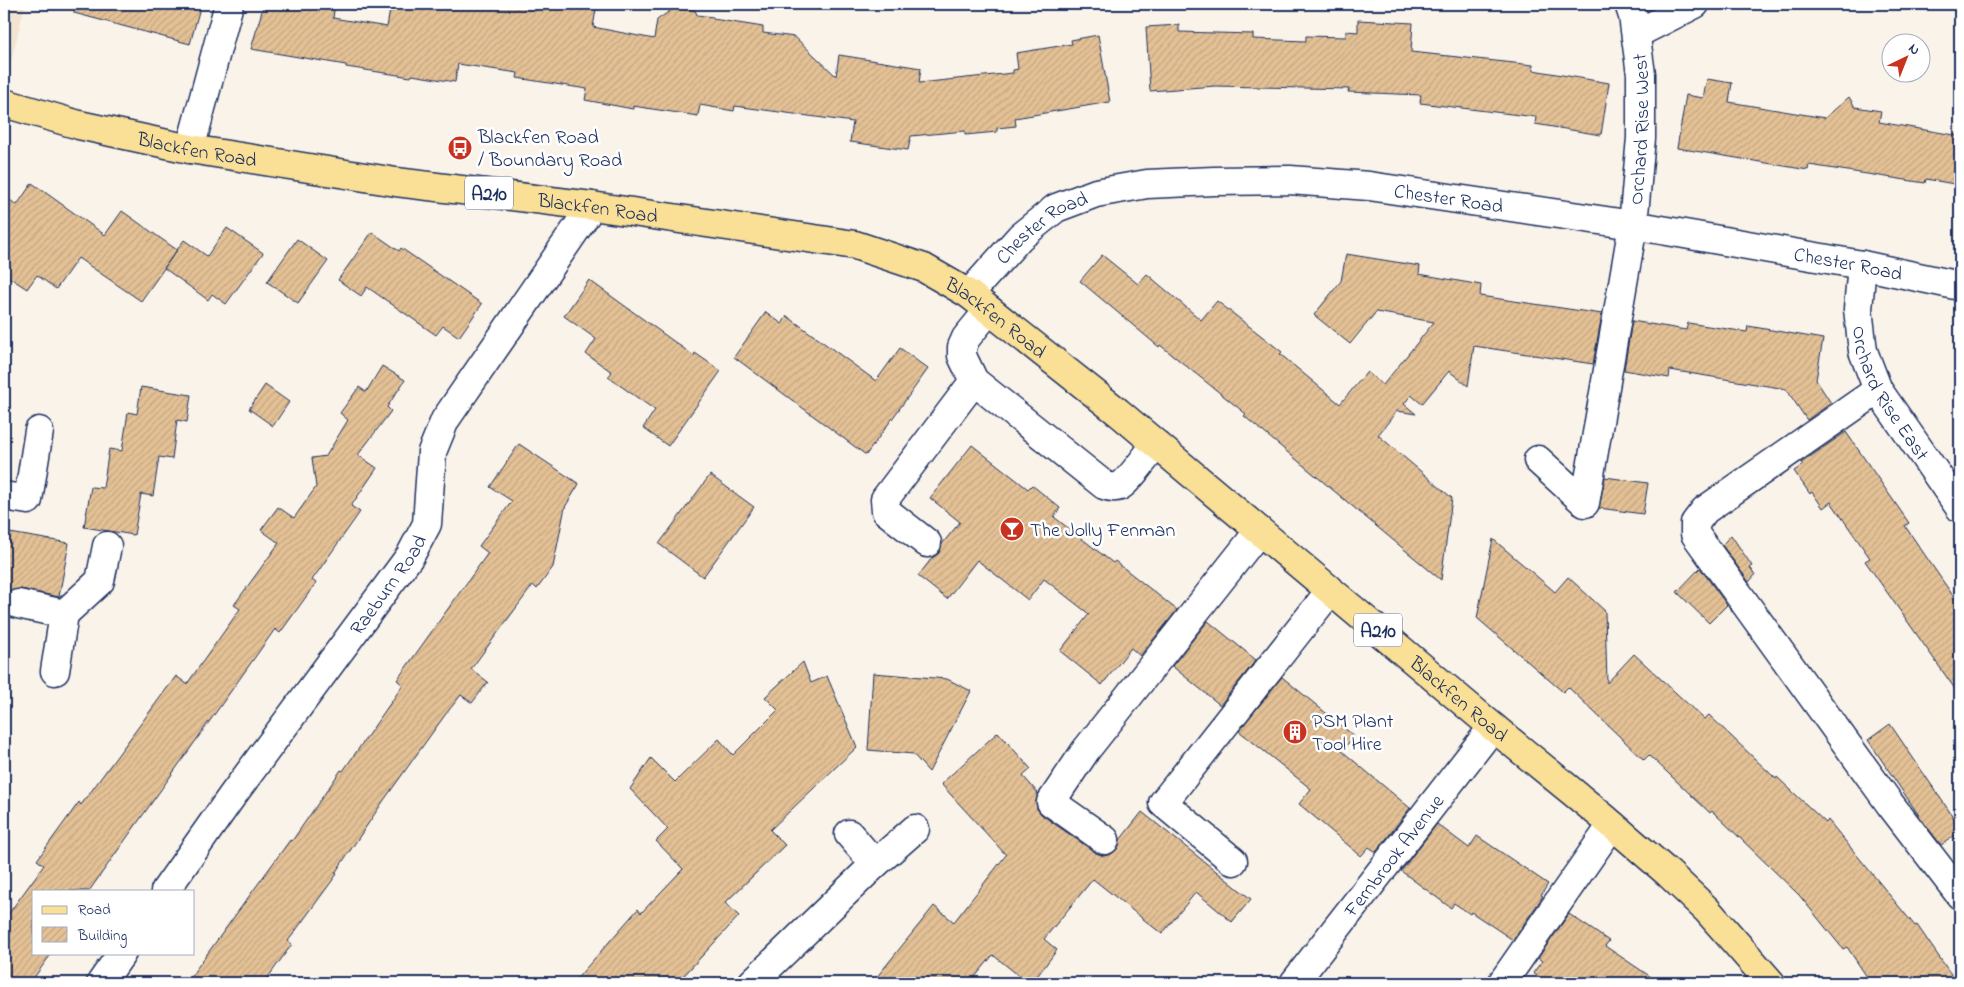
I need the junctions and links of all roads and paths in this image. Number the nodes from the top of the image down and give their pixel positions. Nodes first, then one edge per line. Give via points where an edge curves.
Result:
1 (229, 4) edge
2 (1629, 4) edge
3 (1695, 4) edge
4 (1636, 34) junction
5 (4, 103) edge
6 (190, 149) junction
7 (592, 206) junction
8 (1633, 225) junction
9 (1862, 265) junction
10 (1960, 286) edge
11 (979, 302) junction
12 (974, 381) junction
13 (1878, 390) junction
14 (39, 431) dead end
15 (1156, 444) junction
16 (1538, 460) dead end
17 (4, 496) edge
18 (1960, 508) edge
19 (1259, 531) junction
20 (927, 543) dead end
21 (107, 546) dead end
22 (1330, 590) junction
23 (18, 604) dead end
24 (64, 614) junction
25 (55, 671) dead end
26 (1493, 727) junction
27 (1612, 825) junction
28 (914, 829) dead end
29 (849, 834) dead end
30 (1105, 840) dead end
31 (1233, 861) dead end
32 (875, 864) junction
33 (166, 890) edge
34 (1960, 895) edge
35 (121, 954) edge
36 (101, 983) edge
37 (752, 983) edge
38 (1294, 983) edge
39 (1502, 983) edge
40 (1771, 983) edge

1 - 6 street
2 - 4 street, Orchard Rise West
3 - 4 street
4 - 8 street, Orchard Rise West via 1641,74 1641,138
5 - 6 main road, Blackfen Road / A210 via 79,125
6 - 7 main road, Blackfen Road / A210 via 396,182
7 - 11 main road, Blackfen Road / A210 via 855,245 924,268
7 - 33 street, Raeburn Road via 445,420 432,452 427,524 410,556
8 - 9 street, Chester Road
8 - 11 street, Chester Road via 1370,186 1290,180 1148,184 1096,193 1056,208 1020,238
8 - 16 street, Orchard Rise West via 1585,503
9 - 10 street, Chester Road
9 - 13 street, Orchard Rise East via 1858,308 1863,351
11 - 12 street, Chester Road via 962,347 962,356
11 - 15 main road, Blackfen Road / A210
12 - 15 street via 1104,485 1119,486
12 - 20 street via 885,499 886,511
13 - 18 street, Orchard Rise East
13 - 34 street via 1705,510 1695,523 1695,534 1890,804
14 - 17 street via 28,500
15 - 19 main road, Blackfen Road / A210
19 - 22 main road, Blackfen Road / A210
19 - 30 street via 1086,750 1051,802
21 - 24 street via 100,581
22 - 26 main road, Blackfen Road / A210
22 - 31 street via 1163,804
23 - 24 street
24 - 25 street
26 - 27 main road, Blackfen Road / A210
26 - 38 street, Fernbrook Avenue
27 - 39 street
27 - 40 main road, Blackfen Road / A210 via 1707,910
28 - 32 street
29 - 32 street
32 - 37 street
35 - 36 street

